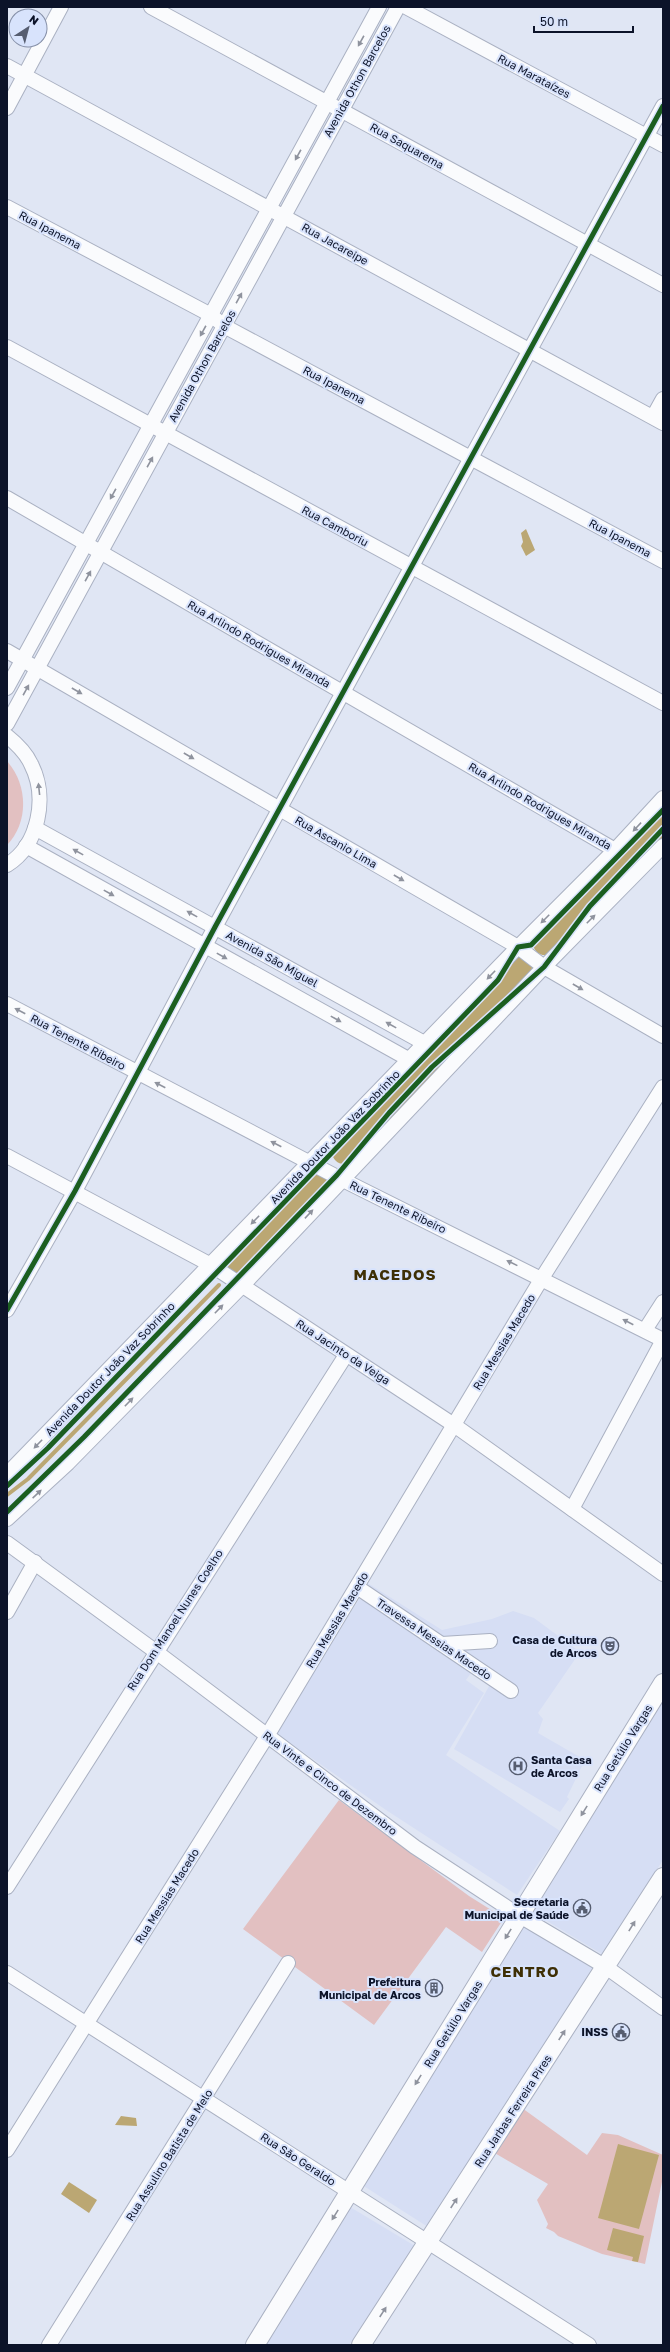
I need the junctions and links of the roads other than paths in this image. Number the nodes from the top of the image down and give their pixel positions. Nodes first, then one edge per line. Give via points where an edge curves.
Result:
1 (61, 7) edge
2 (151, 7) edge
3 (379, 7) edge
4 (398, 7) edge
5 (406, 7) edge
6 (7, 66) edge
7 (24, 76) junction
8 (327, 103) junction
9 (663, 106) edge
10 (7, 108) edge
11 (341, 110) junction
12 (646, 136) junction
13 (663, 146) edge
14 (7, 207) edge
15 (269, 208) junction
16 (284, 216) junction
17 (588, 244) junction
18 (663, 285) edge
19 (211, 315) junction
20 (224, 326) junction
21 (7, 347) edge
22 (530, 350) junction
23 (663, 399) edge
24 (658, 420) edge
25 (150, 426) junction
26 (165, 434) junction
27 (471, 458) junction
28 (7, 498) edge
29 (86, 544) junction
30 (101, 552) junction
31 (663, 561) edge
32 (411, 567) junction
33 (7, 651) edge
34 (22, 659) junction
35 (38, 668) junction
36 (7, 688) edge
37 (343, 692) junction
38 (663, 703) edge
39 (7, 724) edge
40 (7, 736) edge
41 (663, 798) edge
42 (279, 809) junction
43 (35, 828) junction
44 (26, 846) junction
45 (663, 846) edge
46 (616, 850) junction
47 (7, 865) edge
48 (215, 927) junction
49 (205, 946) junction
50 (518, 947) junction
51 (544, 967) junction
52 (7, 1004) edge
53 (663, 1036) edge
54 (426, 1044) junction
55 (410, 1060) junction
56 (136, 1073) junction
57 (663, 1088) edge
58 (7, 1156) edge
59 (310, 1162) junction
60 (341, 1179) junction
61 (75, 1191) junction
62 (211, 1265) junction
63 (542, 1278) junction
64 (243, 1285) junction
65 (663, 1302) edge
66 (7, 1310) edge
67 (645, 1330) junction
68 (663, 1340) edge
69 (346, 1355) junction
70 (454, 1425) junction
71 (7, 1474) edge
72 (572, 1509) junction
73 (7, 1519) edge
74 (7, 1543) edge
75 (35, 1562) junction
76 (663, 1574) edge
77 (357, 1587) junction
78 (7, 1612) edge
79 (490, 1641) dead end
80 (442, 1644) junction
81 (155, 1651) junction
82 (663, 1683) edge
83 (510, 1691) dead end
84 (268, 1736) junction
85 (663, 1877) edge
86 (7, 1886) edge
87 (520, 1916) junction
88 (288, 1963) dead end
89 (606, 1967) junction
90 (7, 1973) edge
91 (663, 2008) edge
92 (87, 2024) junction
93 (204, 2099) junction
94 (7, 2150) edge
95 (349, 2192) junction
96 (428, 2243) junction
97 (49, 2345) edge
98 (255, 2345) edge
99 (362, 2345) edge
100 (589, 2345) edge

1 - 7 street
2 - 8 street, Rua Saquarema
3 -> 8 street, Avenida Othon Barcelos
4 - 11 street, Avenida Othon Barcelos
5 - 12 street, Rua Marataízes
6 - 7 street, Rua Jacareipe
7 - 10 street
7 - 15 street, Rua Jacareipe
8 - 11 street, Rua Saquarema
8 -> 15 street, Avenida Othon Barcelos
9 - 12 street
11 - 16 street, Avenida Othon Barcelos
11 - 17 street, Rua Saquarema
12 - 13 street, Rua Marataízes
12 - 17 street
14 - 19 street, Rua Ipanema
15 - 16 street, Rua Jacareipe
15 - 19 street, Avenida Othon Barcelos
20 -> 16 street, Avenida Othon Barcelos
16 - 22 street, Rua Jacareipe
17 - 18 street, Rua Saquarema
17 - 22 street
19 - 20 street, Rua Ipanema
19 -> 25 street, Avenida Othon Barcelos
20 - 26 street, Avenida Othon Barcelos
20 - 27 street, Rua Ipanema
21 - 25 street, Rua Camboriu
22 - 24 street, Rua Jacareipe
22 - 27 street
23 - 24 street
25 - 26 street, Rua Camboriu
25 -> 29 street, Avenida Othon Barcelos
30 -> 26 street, Avenida Othon Barcelos
26 - 32 street, Rua Camboriu
27 - 31 street, Rua Ipanema
27 - 32 street
28 - 29 street, Rua Arlindo Rodrigues Miranda
29 - 30 street, Rua Arlindo Rodrigues Miranda
29 - 34 street, Avenida Othon Barcelos
35 -> 30 street, Avenida Othon Barcelos
30 - 37 street, Rua Arlindo Rodrigues Miranda
32 - 37 street
32 - 38 street, Rua Camboriu
33 - 34 street, Rua Ascanio Lima
34 - 35 street, Rua Ascanio Lima
34 - 36 street, Avenida Othon Barcelos
39 -> 35 street, Avenida Othon Barcelos
35 -> 42 street, Rua Ascanio Lima
37 - 42 street
37 - 46 street, Rua Arlindo Rodrigues Miranda
43 -> 40 street via 40,807 39,785 32,764 19,746
41 -> 46 street, Avenida Doutor João Vaz Sobrinho
42 - 48 street
42 -> 50 street, Rua Ascanio Lima
43 - 44 street
48 -> 43 street, Avenida São Miguel
44 - 47 street
44 -> 49 street, Avenida São Miguel
51 -> 45 street
46 -> 50 street, Avenida Doutor João Vaz Sobrinho
48 - 49 street
54 -> 48 street, Avenida São Miguel
49 -> 55 street, Avenida São Miguel
49 - 56 street
50 - 51 street, Rua Ascanio Lima
50 -> 54 street, Avenida Doutor João Vaz Sobrinho
51 -> 53 street, Rua Ascanio Lima
51 - 60 street
56 -> 52 street, Rua Tenente Ribeiro
54 - 55 street, Avenida Doutor João Vaz Sobrinho
55 - 59 street, Avenida Doutor João Vaz Sobrinho
59 -> 56 street, Rua Tenente Ribeiro
56 - 61 street
57 - 63 street, Rua Messias Macedo
58 - 61 street, Rua Jacinto da Veiga
59 - 60 street, Rua Tenente Ribeiro
59 -> 62 street, Avenida Doutor João Vaz Sobrinho
63 -> 60 street, Rua Tenente Ribeiro
64 -> 60 street
61 - 62 street, Rua Jacinto da Veiga
61 - 66 street
62 - 64 street, Rua Jacinto da Veiga
62 -> 71 street, Avenida Doutor João Vaz Sobrinho
67 -> 63 street, Rua Tenente Ribeiro
63 - 70 street, Rua Messias Macedo
64 - 69 street, Rua Jacinto da Veiga
73 -> 64 street via 68,1464
65 - 67 street
67 - 68 street, Rua Tenente Ribeiro
68 - 72 street
69 - 70 street, Rua Jacinto da Veiga
69 - 81 street, Rua Dom Manoel Nunes Coelho
70 - 72 street, Rua Jacinto da Veiga
70 - 77 street, Rua Messias Macedo
72 - 76 street, Rua Jacinto da Veiga
74 - 75 street, Rua Vinte e Cinco de Dezembro
75 - 78 street
75 - 81 street, Rua Vinte e Cinco de Dezembro
77 - 80 street, Travessa Messias Macedo
77 - 84 street, Rua Messias Macedo
79 - 80 street
80 - 83 street, Travessa Messias Macedo
81 - 84 street, Rua Vinte e Cinco de Dezembro
81 - 86 street, Rua Dom Manoel Nunes Coelho
82 -> 87 main road, Rua Getúlio Vargas
84 - 87 street, Rua Vinte e Cinco de Dezembro via 415,1847
84 - 92 street, Rua Messias Macedo
89 -> 85 main road, Rua Jarbas Ferreira Pires
87 - 89 street, Rua Vinte e Cinco de Dezembro
87 -> 95 main road, Rua Getúlio Vargas
88 - 93 street, Rua Assulino Batista de Melo
89 - 91 street, Rua Vinte e Cinco de Dezembro
96 -> 89 main road, Rua Jarbas Ferreira Pires
90 - 92 street, Rua São Geraldo
92 - 93 street, Rua São Geraldo
92 - 94 street, Rua Messias Macedo
93 - 95 street, Rua São Geraldo
93 - 97 street, Rua Assulino Batista de Melo
95 - 96 street, Rua São Geraldo
95 -> 98 main road, Rua Getúlio Vargas
99 -> 96 main road, Rua Jarbas Ferreira Pires
96 - 100 street, Rua São Geraldo

